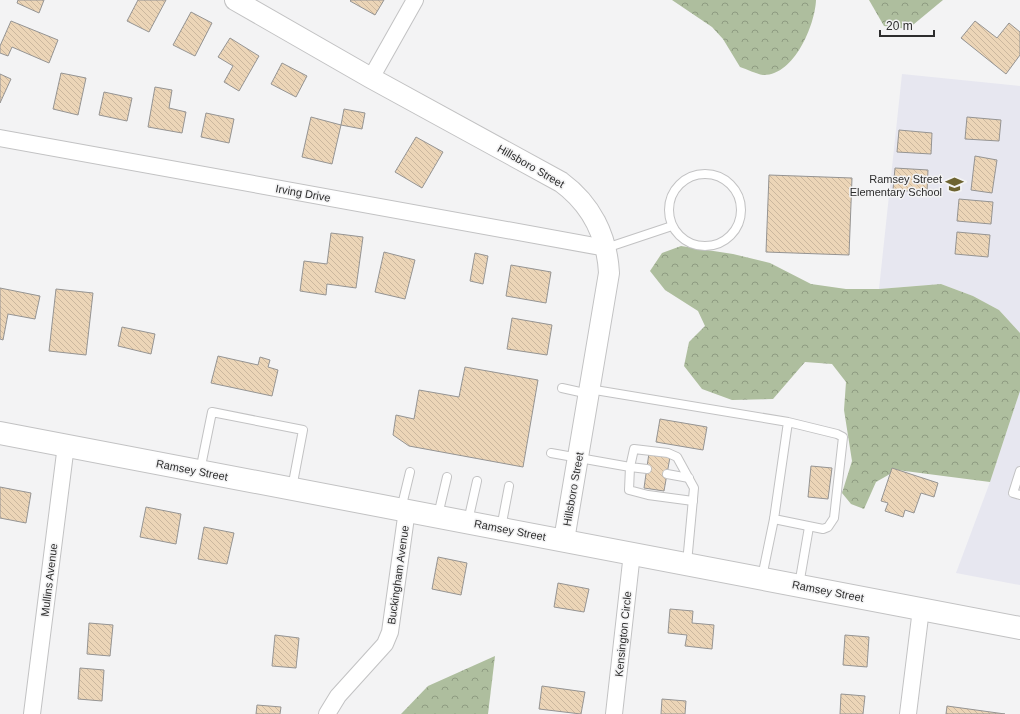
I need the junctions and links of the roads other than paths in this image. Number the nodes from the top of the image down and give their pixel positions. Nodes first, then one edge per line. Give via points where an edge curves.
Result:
1 (235, 0) edge
2 (415, 0) edge
3 (371, 78) junction
4 (0, 138) edge
5 (672, 226) junction
6 (606, 248) junction
7 (562, 388) dead end
8 (589, 391) junction
9 (788, 422) junction
10 (0, 433) edge
11 (66, 445) junction
12 (551, 453) dead end
13 (578, 458) junction
14 (630, 467) junction
15 (647, 469) dead end
16 (1020, 471) edge
17 (200, 472) junction
18 (410, 472) dead end
19 (667, 474) dead end
20 (447, 477) dead end
21 (688, 478) junction
22 (477, 481) dead end
23 (509, 486) dead end
24 (292, 489) junction
25 (1020, 495) edge
26 (693, 501) junction
27 (404, 510) junction
28 (438, 516) junction
29 (774, 519) junction
30 (468, 522) junction
31 (809, 527) junction
32 (501, 528) junction
33 (564, 540) junction
34 (632, 554) junction
35 (687, 564) junction
36 (762, 578) junction
37 (798, 585) junction
38 (921, 609) junction
39 (1020, 628) edge
40 (32, 714) edge
41 (327, 714) edge
42 (614, 714) edge
43 (908, 714) edge

1 - 3 street, Hillsboro Street
2 - 3 street
3 - 6 street, Hillsboro Street via 571,189 588,207 600,229
4 - 6 street, Irving Drive
5 - 5 lane via 669,215 674,192 681,183 691,177 702,174 725,180 739,198 741,210 736,227 725,241 701,246 690,243
5 - 6 lane
6 - 8 street, Hillsboro Street via 609,273
7 - 8 lane
8 - 9 lane
8 - 13 street, Hillsboro Street
9 - 29 lane
9 - 31 lane via 844,437 834,518 823,530
10 - 11 main road, Ramsey Street
11 - 17 main road, Ramsey Street
11 - 40 street, Mullins Avenue
12 - 13 lane
13 - 14 lane
13 - 33 street, Hillsboro Street
14 - 15 lane
14 - 21 lane via 634,449 668,454 677,457
14 - 26 lane via 629,490
16 - 25 lane via 1013,493
17 - 24 main road, Ramsey Street
17 - 24 lane via 212,412 303,430
18 - 27 lane
19 - 21 lane
20 - 28 lane
21 - 26 lane via 694,488
22 - 30 lane
23 - 32 lane
24 - 27 main road, Ramsey Street
26 - 35 lane
27 - 28 main road, Ramsey Street
27 - 41 street, Buckingham Avenue via 390,632 385,644 338,696
28 - 30 main road, Ramsey Street
29 - 31 lane
29 - 36 lane
30 - 32 main road, Ramsey Street
31 - 37 lane
32 - 33 main road, Ramsey Street
33 - 34 main road, Ramsey Street
34 - 35 main road, Ramsey Street
34 - 42 street, Kensington Circle
35 - 36 main road, Ramsey Street
36 - 37 main road, Ramsey Street
37 - 38 main road, Ramsey Street
38 - 39 main road, Ramsey Street
38 - 43 street

